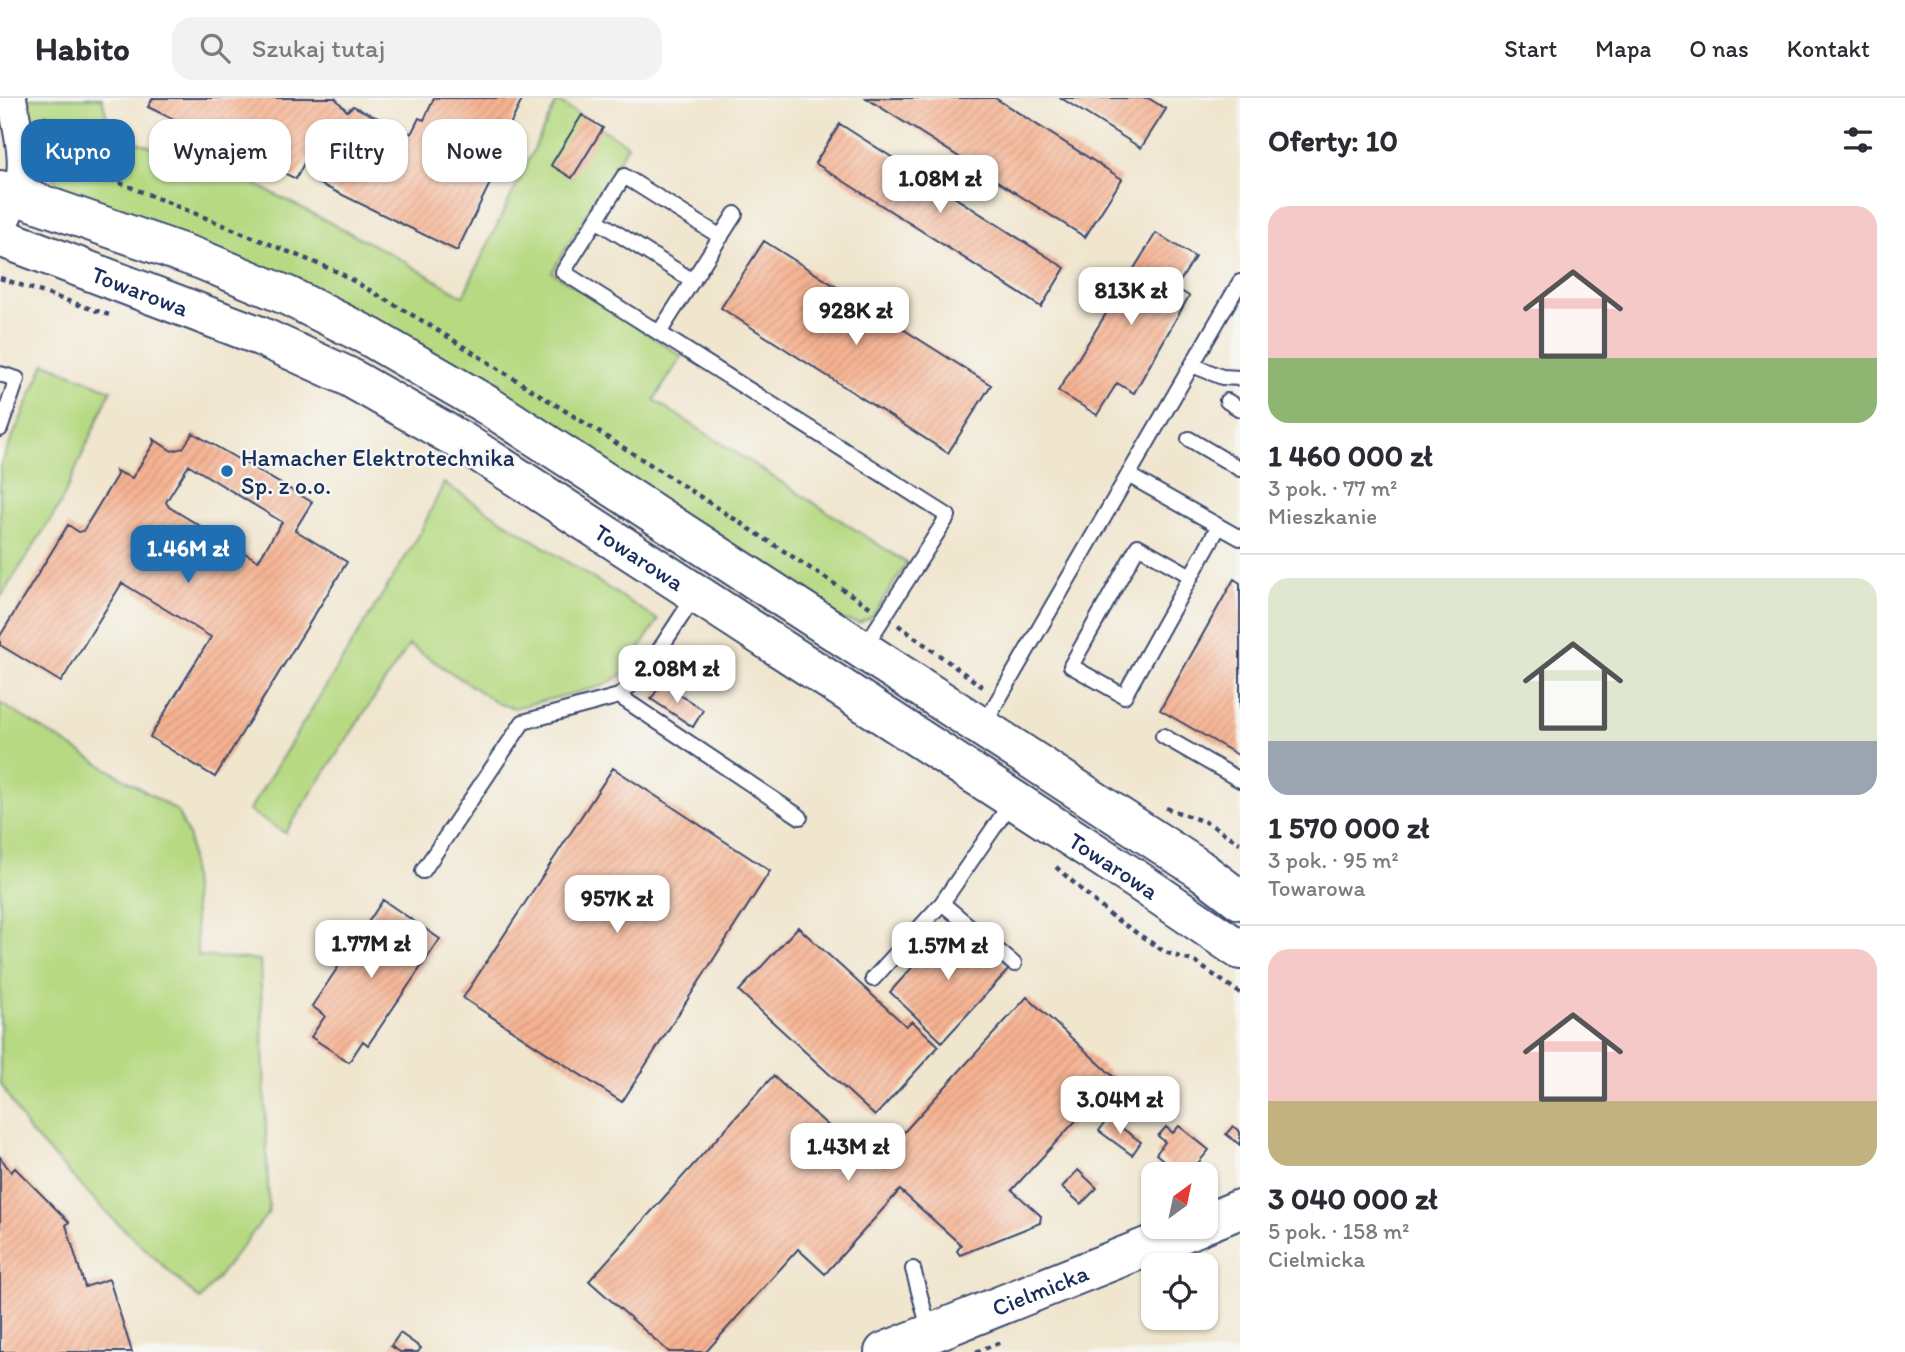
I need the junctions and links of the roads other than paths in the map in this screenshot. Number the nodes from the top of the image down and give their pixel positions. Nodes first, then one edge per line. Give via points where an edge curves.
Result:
1 (12, 98) edge
2 (10, 192) edge
3 (735, 215) dead end
4 (596, 220) junction
5 (0, 230) edge
6 (0, 237) edge
7 (721, 237) junction
8 (693, 281) junction
9 (1240, 282) edge
10 (659, 334) junction
11 (1192, 365) junction
12 (0, 374) edge
13 (1240, 378) edge
14 (0, 429) edge
15 (1189, 439) dead end
16 (1240, 469) edge
17 (1128, 475) junction
18 (1219, 526) junction
19 (1240, 538) edge
20 (1191, 576) junction
21 (697, 592) junction
22 (863, 650) junction
23 (619, 696) junction
24 (982, 727) junction
25 (1163, 736) dead end
26 (1240, 780) edge
27 (1013, 799) junction
28 (800, 817) dead end
29 (423, 872) dead end
30 (1240, 900) edge
31 (942, 903) junction
32 (1240, 950) edge
33 (1014, 964) dead end
34 (873, 979) dead end
35 (1240, 1209) edge
36 (1218, 1218) edge
37 (1167, 1239) edge
38 (913, 1269) dead end
39 (930, 1334) junction
40 (884, 1352) edge

1 - 2 street via 23,165
2 - 5 street
2 - 22 street, Towarowa via 202,260 370,337 487,405
3 - 7 lane
4 - 7 lane via 624,176
4 - 8 lane
4 - 10 lane via 563,272
6 - 21 street, Towarowa via 260,336 347,376 463,442
7 - 8 lane
8 - 10 lane
9 - 11 lane
10 - 22 lane via 948,516
11 - 13 lane via 1222,377
11 - 17 lane
12 - 14 lane via 17,380
15 - 16 lane
17 - 18 lane
17 - 24 lane
18 - 19 lane
18 - 20 lane
20 - 20 lane via 1124,696 1072,666 1138,546
21 - 23 lane via 645,672
21 - 27 street, Towarowa
22 - 24 street, Towarowa
23 - 28 lane
23 - 29 lane via 523,722
24 - 30 street, Towarowa
25 - 26 lane
27 - 31 lane
27 - 32 street, Towarowa
31 - 33 lane
31 - 34 lane
35 - 36 street
37 - 39 street, Cielmicka
38 - 39 lane
39 - 40 street, Cielmicka

